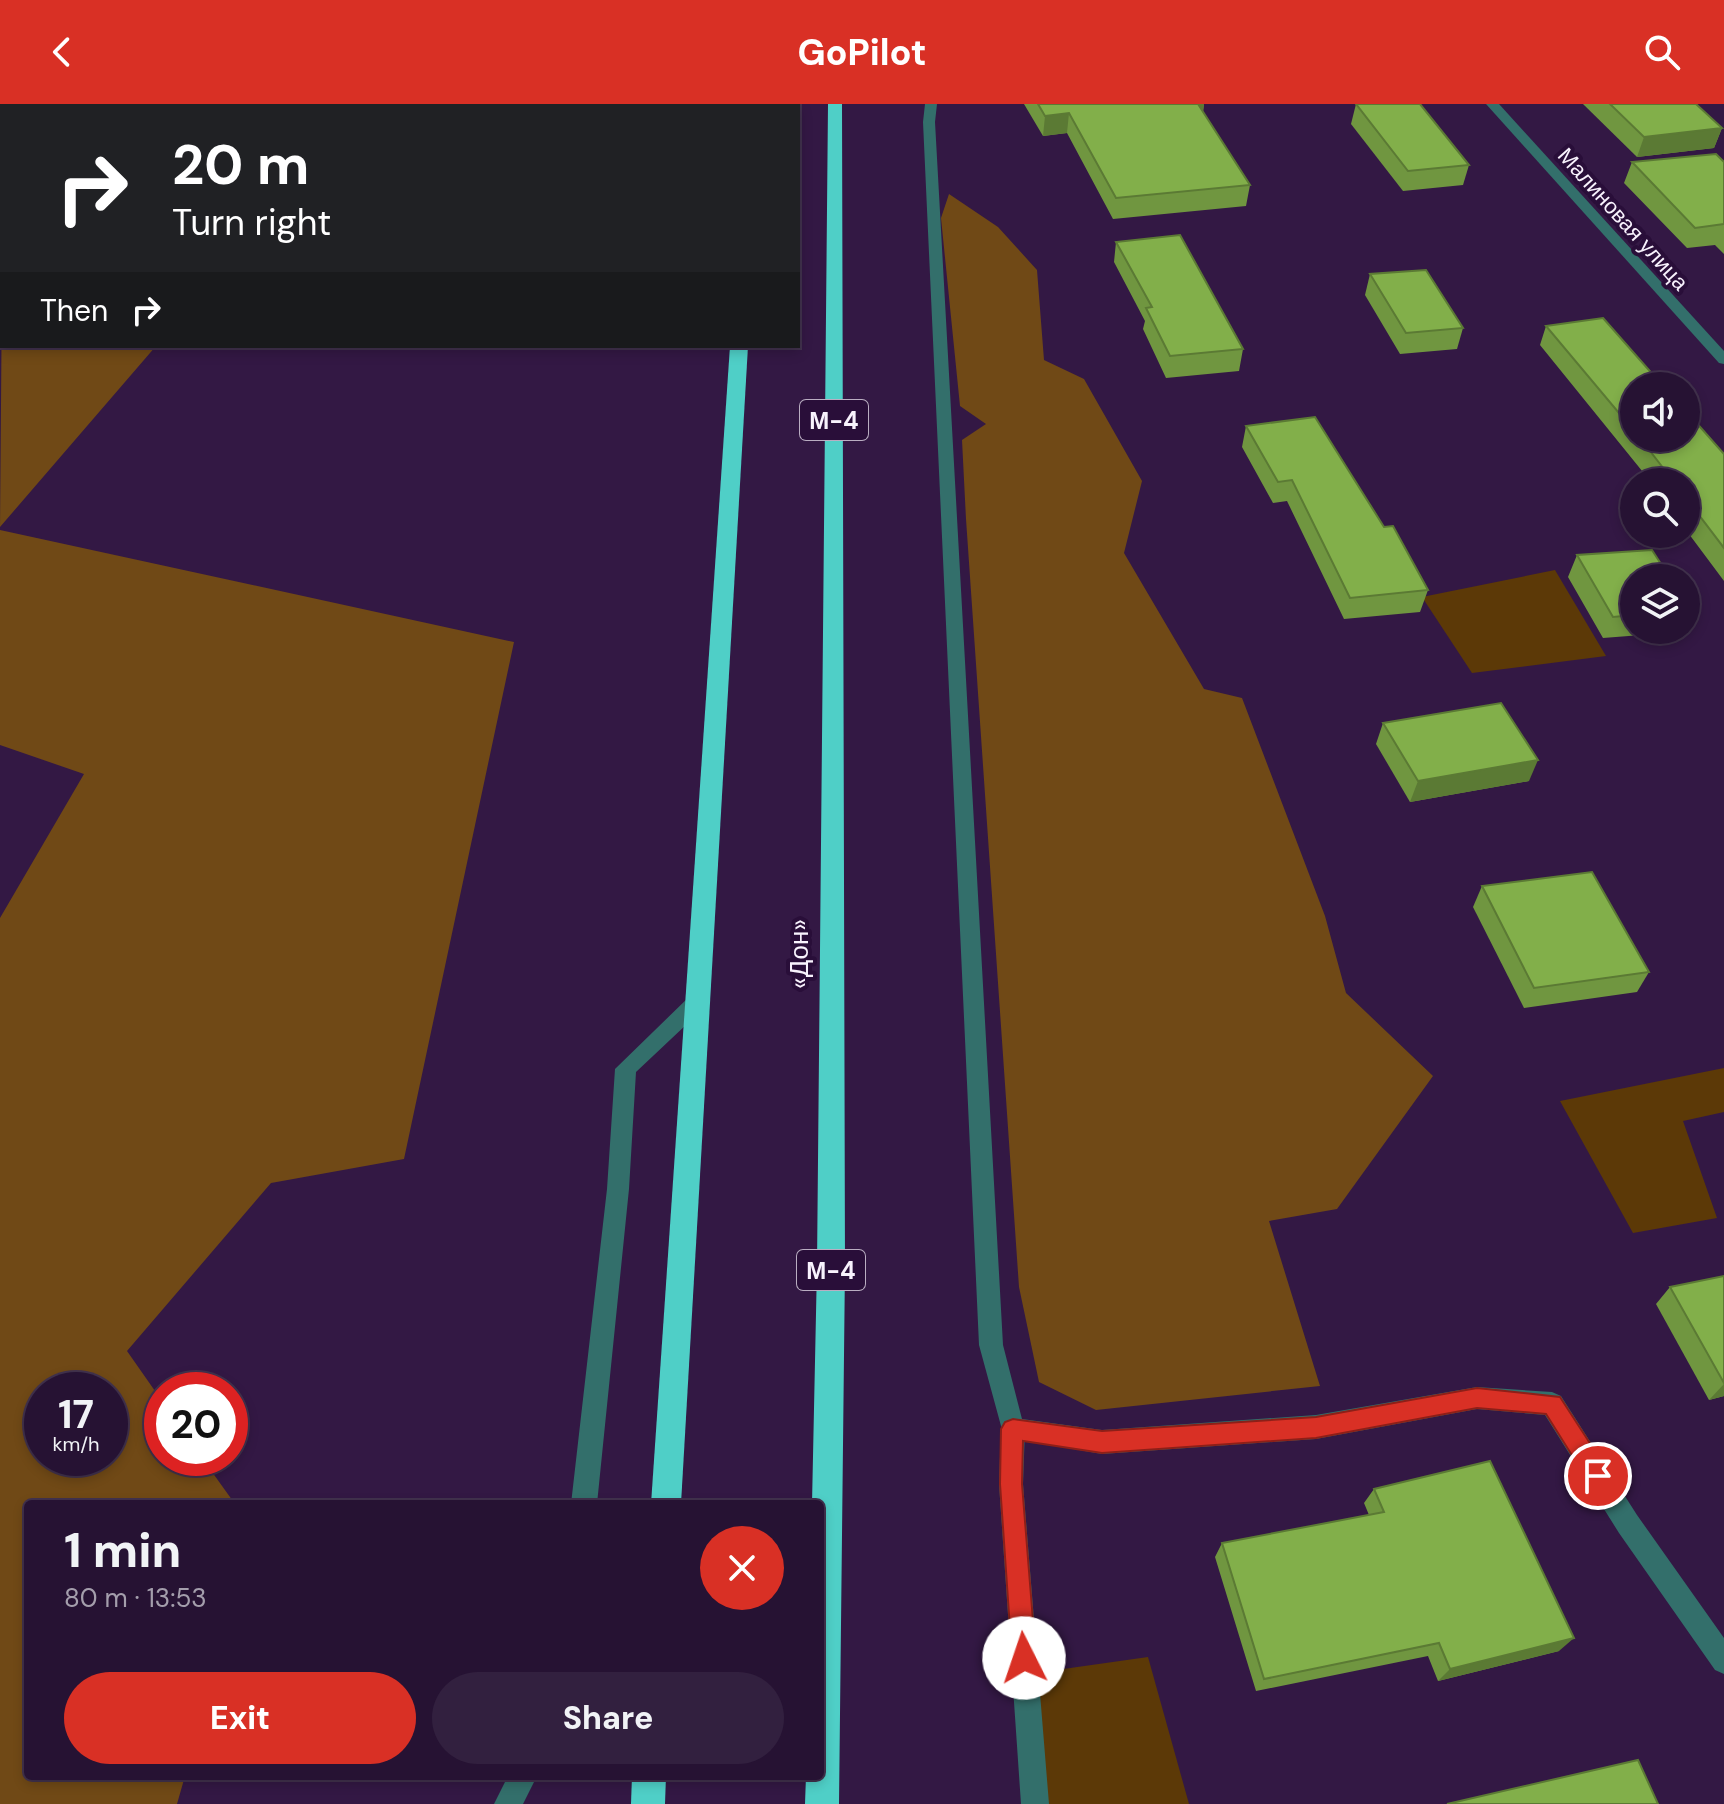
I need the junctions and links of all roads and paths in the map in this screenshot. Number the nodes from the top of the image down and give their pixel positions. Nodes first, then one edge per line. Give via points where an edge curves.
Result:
1 (835, 104) edge
2 (931, 104) edge
3 (1492, 104) edge
4 (739, 348) edge
5 (1724, 360) edge
6 (698, 1001) junction
7 (1013, 1429) junction
8 (584, 1500) edge
9 (666, 1500) edge
10 (1724, 1661) edge
11 (824, 1684) edge
12 (521, 1780) edge
13 (649, 1780) edge
14 (822, 1780) edge
15 (508, 1804) edge
16 (648, 1804) edge
17 (822, 1804) edge
18 (1035, 1804) edge

1 - 11 highway, «Дон» / М-4 via 831,1266
2 - 7 street via 991,1345
3 - 5 street, Малиновая улица
4 - 6 highway
6 - 8 street via 626,1069
6 - 9 highway
7 - 10 street via 1102,1442 1316,1427 1477,1398 1552,1404
7 - 18 street via 1011,1484
12 - 15 street
13 - 16 highway
14 - 17 highway, «Дон» / М-4

